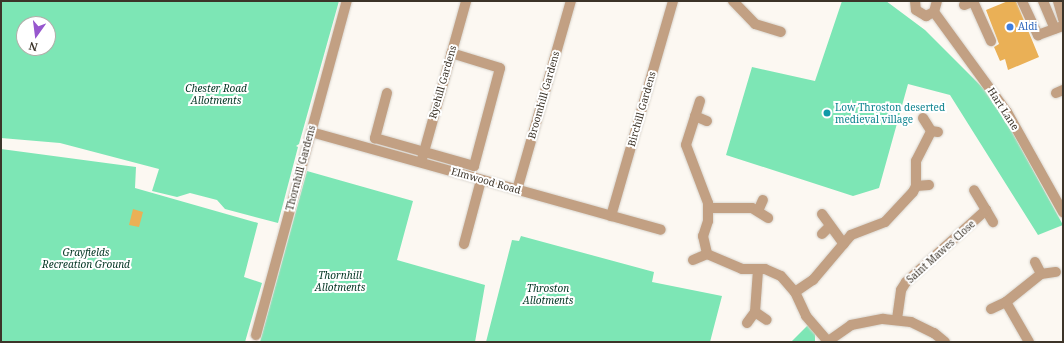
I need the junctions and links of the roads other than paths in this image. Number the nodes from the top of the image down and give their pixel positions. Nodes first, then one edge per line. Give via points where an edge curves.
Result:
1 (347, 1) edge
2 (466, 1) edge
3 (571, 1) edge
4 (673, 1) edge
5 (733, 1) edge
6 (915, 1) edge
7 (936, 1) edge
8 (1022, 1) edge
9 (1057, 1) edge
10 (1044, 2) edge
11 (970, 3) edge
12 (934, 12) junction
13 (1063, 19) edge
14 (1059, 28) edge
15 (781, 32) dead end
16 (991, 41) dead end
17 (451, 53) junction
18 (387, 93) dead end
19 (700, 101) dead end
20 (695, 116) junction
21 (923, 118) dead end
22 (707, 121) dead end
23 (310, 132) junction
24 (422, 158) junction
25 (480, 180) junction
26 (929, 185) dead end
27 (916, 186) junction
28 (516, 190) junction
29 (974, 190) dead end
30 (763, 200) dead end
31 (708, 208) junction
32 (986, 210) junction
33 (758, 211) junction
34 (1063, 212) edge
35 (822, 214) dead end
36 (611, 216) junction
37 (768, 218) dead end
38 (993, 222) dead end
39 (830, 226) junction
40 (661, 230) dead end
41 (822, 234) dead end
42 (464, 244) dead end
43 (844, 244) junction
44 (707, 254) junction
45 (693, 260) dead end
46 (1035, 262) dead end
47 (758, 270) junction
48 (1056, 272) dead end
49 (1041, 274) junction
50 (795, 292) junction
51 (1006, 302) junction
52 (991, 309) dead end
53 (755, 312) junction
54 (897, 319) junction
55 (767, 320) dead end
56 (747, 323) dead end
57 (256, 335) dead end
58 (827, 341) edge
59 (945, 342) edge
60 (1029, 342) edge

1 - 23 street, Thornhill Gardens
2 - 17 street, Ryehill Gardens
3 - 28 street, Broomhill Gardens
4 - 36 street, Birchill Gardens
5 - 15 street via 755,24
6 - 12 street via 916,10 922,15
7 - 12 street
8 - 14 street via 1038,35
9 - 10 street
9 - 13 street
10 - 14 street
11 - 16 street
12 - 34 street, Hart Lane via 1007,112
17 - 24 street, Ryehill Gardens
17 - 24 street via 500,68 474,166
18 - 24 street via 374,138
19 - 20 street
20 - 22 street
20 - 31 street via 686,145
21 - 27 street via 935,131 916,161
23 - 24 street, Elmwood Road
23 - 57 street, Thornhill Gardens
24 - 25 street, Elmwood Road
25 - 28 street, Elmwood Road
25 - 42 street
26 - 27 street
27 - 43 street via 885,222 851,235
28 - 36 street, Elmwood Road
29 - 32 street
30 - 33 street
31 - 33 street via 744,207
31 - 44 street via 708,222 703,236
32 - 38 street
32 - 54 street, Saint Mawes Close via 906,282 901,290
33 - 37 street
35 - 39 street
36 - 40 street, Elmwood Road
39 - 41 street
39 - 43 street
43 - 50 street via 813,280
44 - 45 street
44 - 47 street via 742,269
46 - 49 street
47 - 50 street via 765,269 781,276
47 - 53 street
48 - 49 street
49 - 51 street
50 - 58 street via 806,316
51 - 52 street
51 - 60 street
53 - 55 street
53 - 56 street
54 - 58 street via 851,325
54 - 59 street via 924,328

